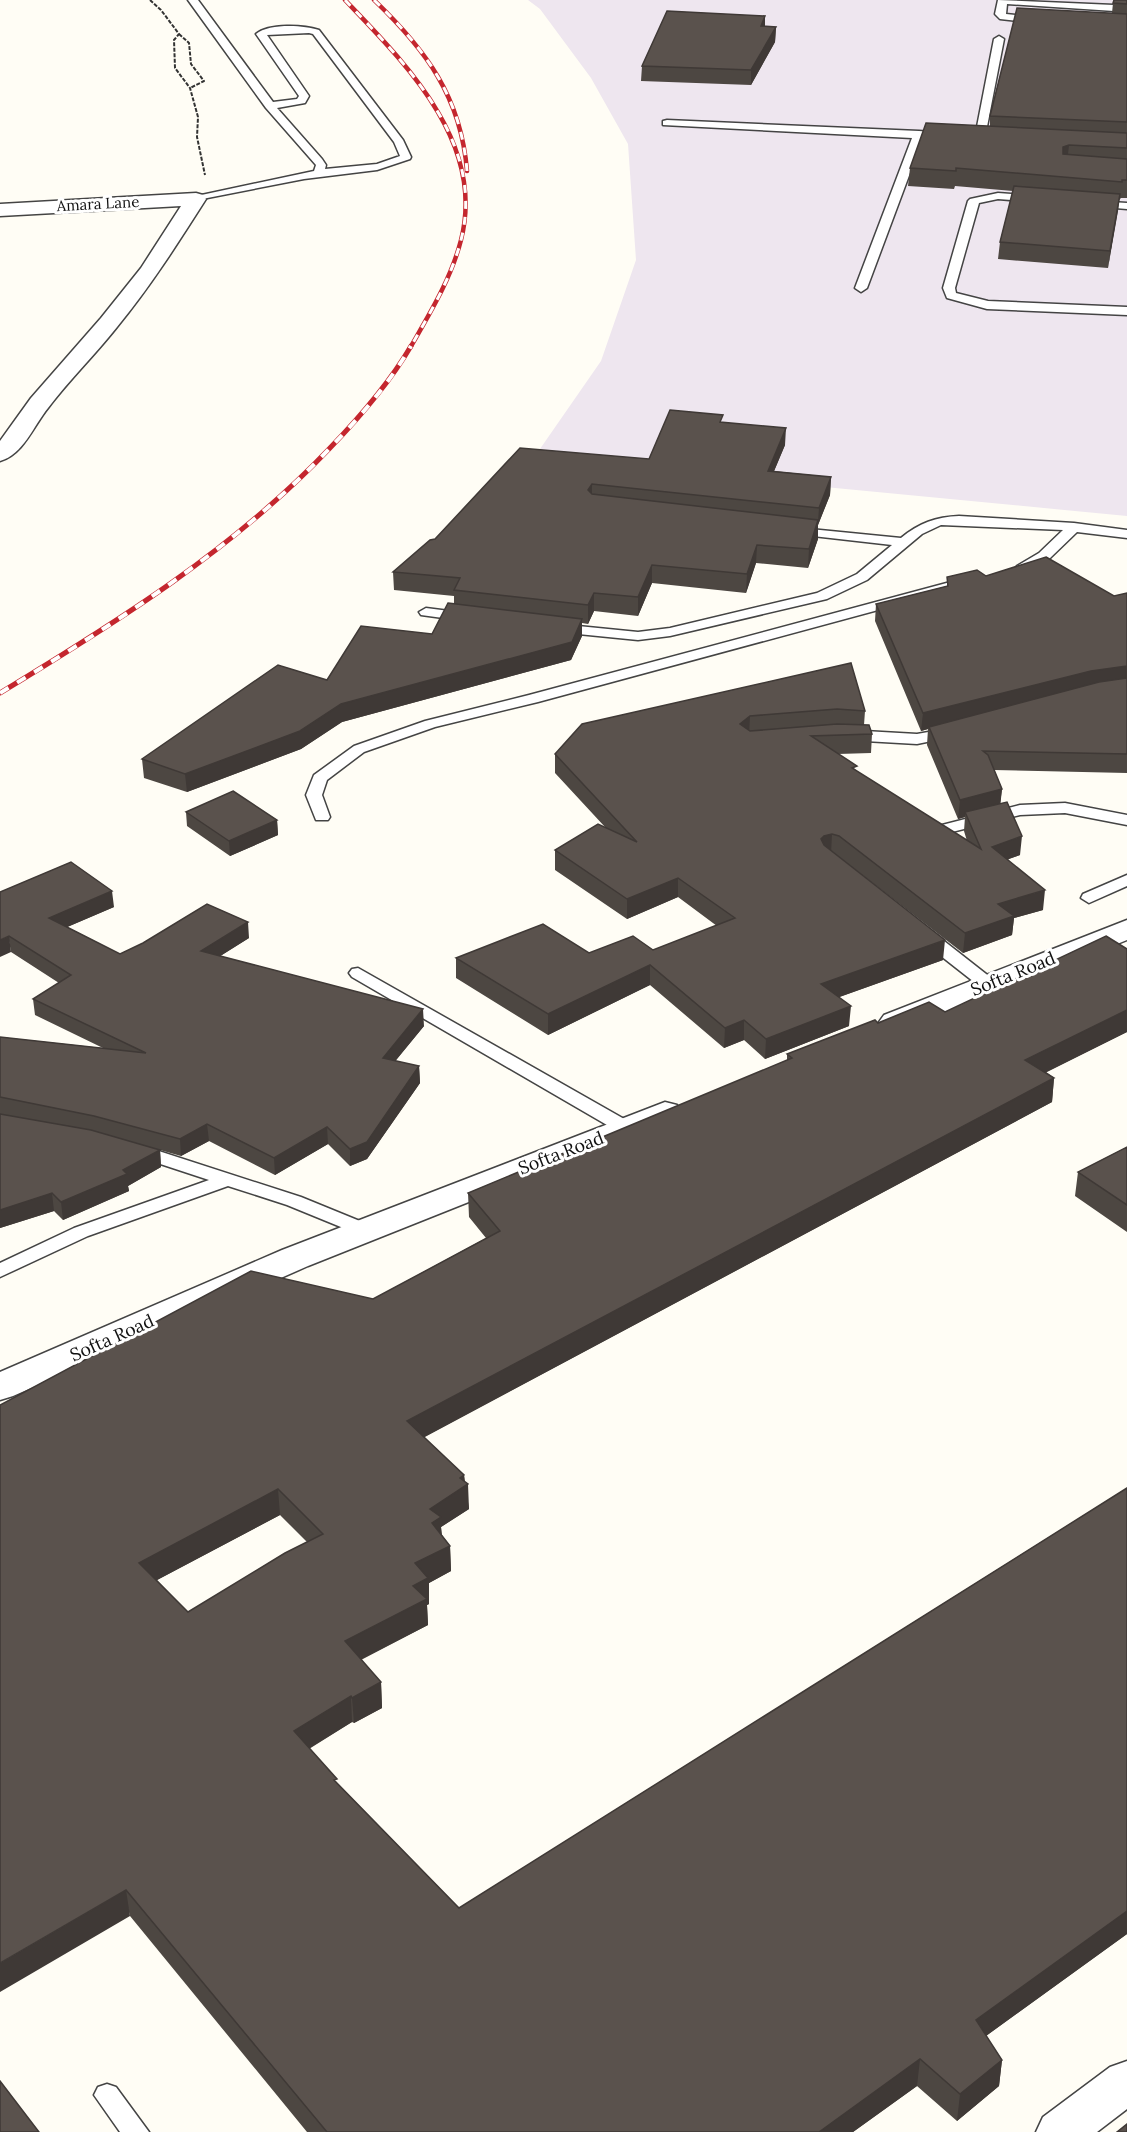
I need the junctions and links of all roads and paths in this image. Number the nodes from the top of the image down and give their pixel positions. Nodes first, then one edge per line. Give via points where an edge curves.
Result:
1 (150, 0) edge
2 (193, 0) edge
3 (1003, 0) edge
4 (1113, 8) dead end
5 (1050, 21) edge
6 (179, 34) junction
7 (999, 39) dead end
8 (190, 88) junction
9 (270, 106) junction
10 (667, 123) dead end
11 (919, 134) junction
12 (319, 173) junction
13 (196, 199) junction
14 (1045, 200) edge
15 (1080, 203) edge
16 (1127, 206) edge
17 (0, 210) edge
18 (861, 288) dead end
19 (1127, 311) edge
20 (0, 454) edge
21 (1074, 527) junction
22 (786, 528) edge
23 (1127, 534) edge
24 (904, 542) junction
25 (1009, 572) edge
26 (987, 577) edge
27 (426, 612) dead end
28 (484, 619) edge
29 (543, 626) edge
30 (970, 728) edge
31 (828, 735) edge
32 (322, 817) dead end
33 (1127, 820) edge
34 (944, 830) edge
35 (1127, 880) edge
36 (1089, 898) dead end
37 (914, 926) edge
38 (1127, 929) edge
39 (358, 973) dead end
40 (989, 985) junction
41 (866, 1033) edge
42 (691, 1102) edge
43 (626, 1128) junction
44 (120, 1146) edge
45 (229, 1179) junction
46 (365, 1230) junction
47 (0, 1271) edge
48 (0, 1387) edge
49 (1127, 2081) edge
50 (107, 2095) dead end
51 (136, 2132) edge
52 (1059, 2132) edge

1 - 6 path
2 - 9 lane
3 - 4 lane
3 - 5 lane via 1003,17
6 - 8 path via 174,40 175,68
6 - 8 path via 189,43 191,68 204,81
7 - 11 lane via 975,137
8 - 13 path via 198,117 196,137 205,177
9 - 12 lane via 318,160
9 - 12 lane via 301,101 304,96 261,34 316,32 399,142 406,157 388,165
10 - 11 lane
11 - 18 lane
12 - 13 lane
13 - 17 street, Amara Lane
13 - 20 street via 150,271
14 - 19 lane via 998,196 974,201 949,288 951,295 987,305
15 - 16 lane
21 - 23 lane
21 - 24 lane via 939,521 916,531
21 - 25 lane via 1037,562
22 - 24 lane
24 - 29 lane via 862,577 837,591 681,630 638,636
26 - 32 lane via 430,724 359,749 320,778 314,795
27 - 28 lane
30 - 31 lane via 917,739
33 - 34 lane via 1065,808 1020,810
35 - 36 lane
37 - 40 lane
38 - 40 street, Softa Road
39 - 43 lane
40 - 41 street, Softa Road
42 - 43 street, Softa Road
43 - 46 street, Softa Road
44 - 45 lane
45 - 46 lane
45 - 47 lane via 81,1232
46 - 48 street, Softa Road
49 - 52 street
50 - 51 lane

